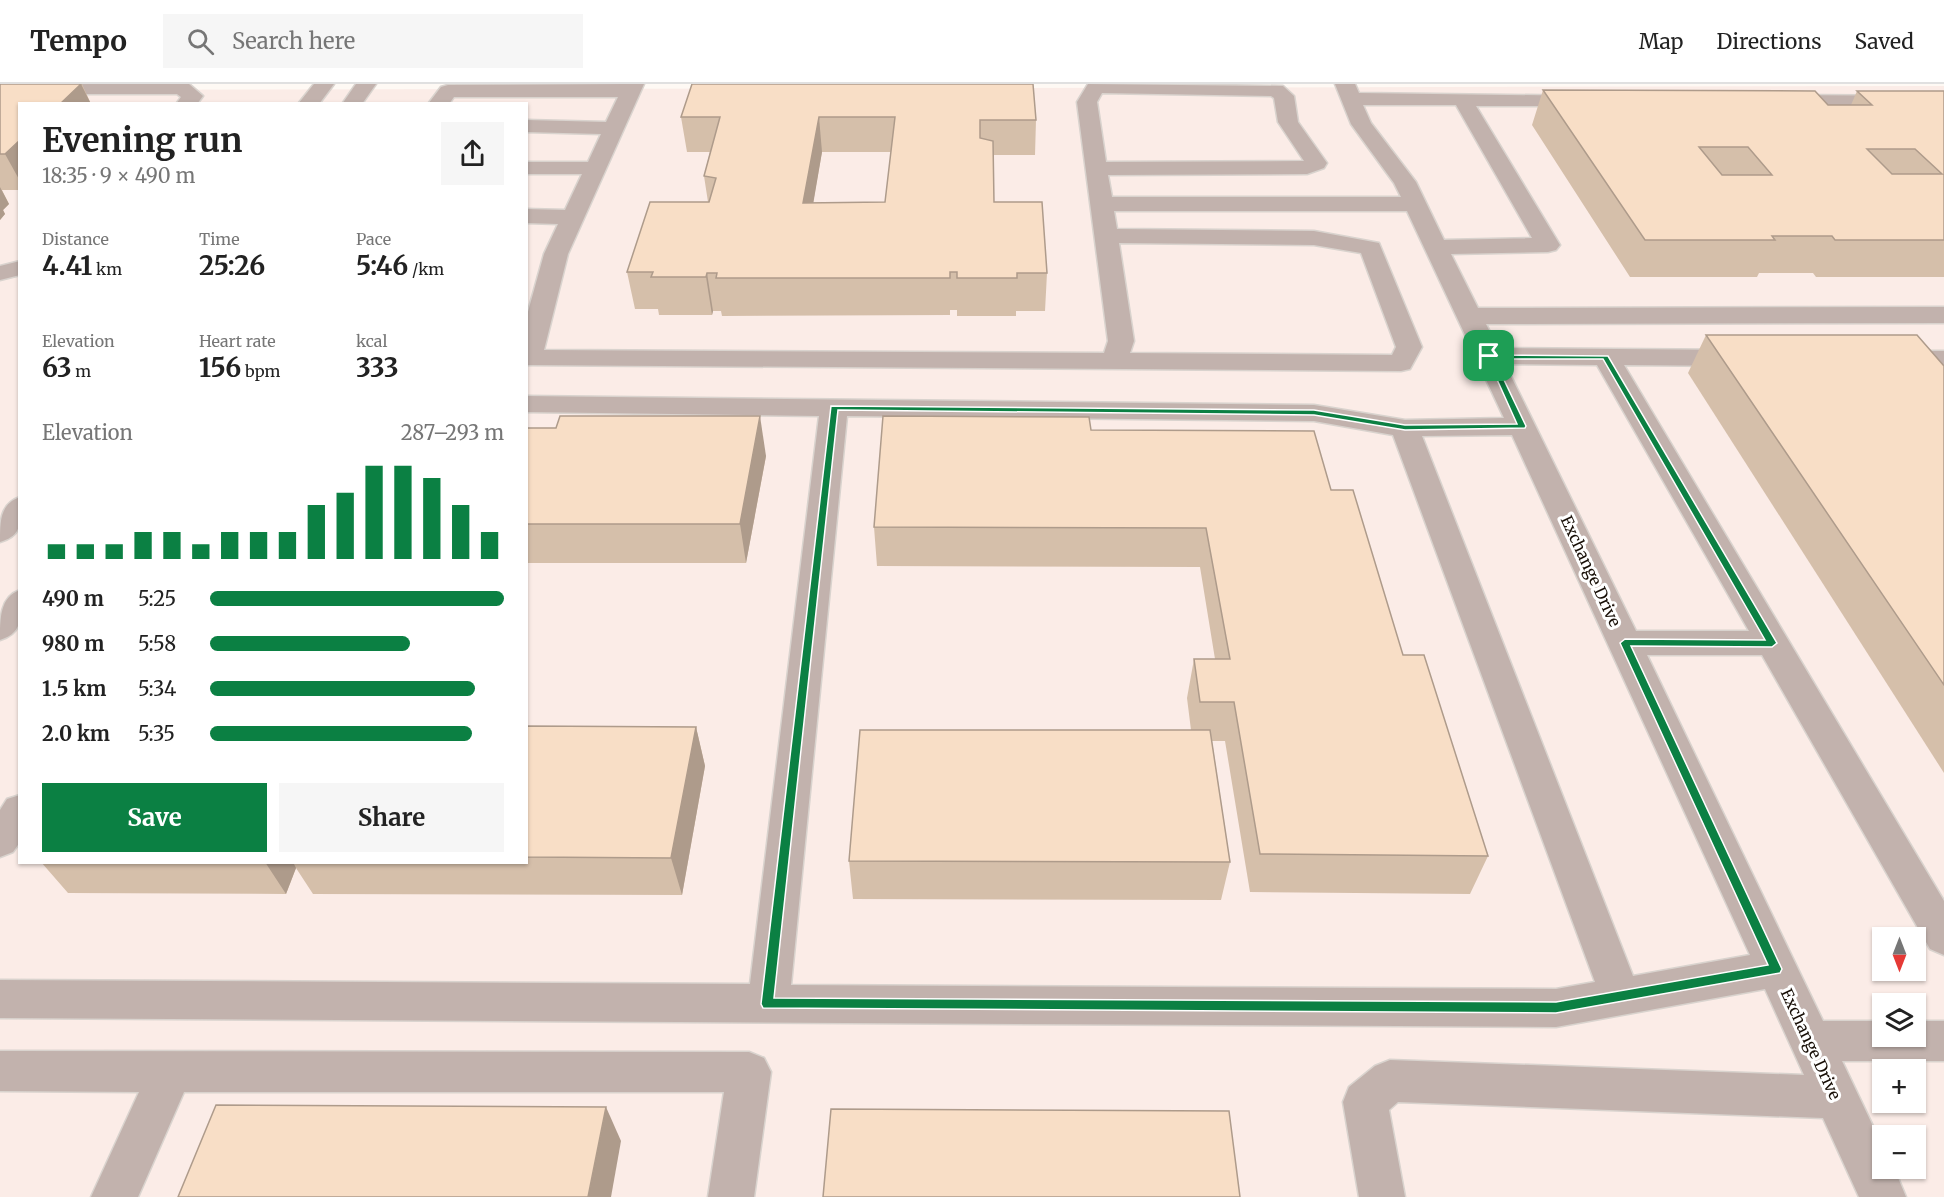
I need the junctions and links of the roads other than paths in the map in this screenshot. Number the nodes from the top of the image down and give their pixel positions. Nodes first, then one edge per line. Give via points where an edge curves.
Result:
1 (324, 84) edge
2 (366, 84) edge
3 (1098, 85) edge
4 (0, 88) edge
5 (633, 88) edge
6 (1348, 91) edge
7 (1463, 100) junction
8 (1604, 100) edge
9 (1756, 101) edge
10 (188, 102) edge
11 (310, 102) edge
12 (353, 102) edge
13 (440, 102) edge
14 (1944, 102) edge
15 (528, 126) edge
16 (614, 128) junction
17 (528, 168) edge
18 (596, 168) junction
19 (1097, 169) junction
20 (1102, 204) junction
21 (1415, 204) junction
22 (528, 216) edge
23 (573, 216) junction
24 (1106, 236) junction
25 (1436, 247) junction
26 (18, 268) edge
27 (0, 273) edge
28 (1944, 315) edge
29 (1469, 316) junction
30 (1489, 356) junction
31 (1606, 357) junction
32 (528, 358) edge
33 (1769, 358) edge
34 (1862, 359) edge
35 (1944, 359) edge
36 (1114, 361) junction
37 (528, 404) edge
38 (834, 408) junction
39 (1522, 426) junction
40 (1405, 428) junction
41 (0, 494) edge
42 (18, 494) edge
43 (18, 510) edge
44 (0, 532) edge
45 (18, 604) edge
46 (0, 628) edge
47 (1625, 643) junction
48 (1772, 643) junction
49 (18, 813) edge
50 (0, 841) edge
51 (1944, 938) edge
52 (1776, 969) junction
53 (1621, 997) junction
54 (0, 999) edge
55 (768, 1004) junction
56 (1810, 1041) junction
57 (1944, 1041) edge
58 (0, 1071) edge
59 (171, 1071) junction
60 (1837, 1097) junction
61 (114, 1197) edge
62 (731, 1197) edge
63 (1382, 1197) edge
64 (1883, 1197) edge

1 - 11 street
2 - 12 street
3 - 19 street via 1087,102
3 - 19 street via 1276,90 1284,96 1288,122 1316,163 1307,168
4 - 10 street via 182,88 193,96
5 - 13 street via 448,91
5 - 16 street
6 - 7 street
6 - 21 street, Exchange Drive via 1362,124 1405,182
7 - 8 street
7 - 25 street via 1548,245
9 - 14 street
15 - 16 street
16 - 18 street
17 - 18 street
18 - 23 street
19 - 20 street
20 - 21 street
20 - 24 street
21 - 25 street, Exchange Drive
22 - 23 street
23 - 32 street via 546,254
24 - 36 street via 1121,341
24 - 36 street via 1314,238 1371,248 1409,347 1401,363
25 - 29 street, Exchange Drive
26 - 27 street
28 - 29 street
29 - 30 street, Exchange Drive
30 - 31 street
30 - 39 street, Exchange Drive
31 - 33 street
31 - 48 street
32 - 36 street
34 - 35 street
37 - 38 street
38 - 40 street via 1314,413
38 - 55 street
39 - 40 street
39 - 47 street, Exchange Drive
40 - 53 street
41 - 42 street
43 - 44 street
45 - 46 street
47 - 48 street
47 - 52 street, Exchange Drive
48 - 51 street
49 - 50 street
52 - 53 street
52 - 56 street, Exchange Drive
53 - 55 street via 1556,1008
54 - 55 street
56 - 57 street
56 - 60 street, Exchange Drive
58 - 59 street
59 - 61 street
59 - 62 street via 749,1072
60 - 63 street via 1390,1081 1365,1102
60 - 64 street, Exchange Drive

